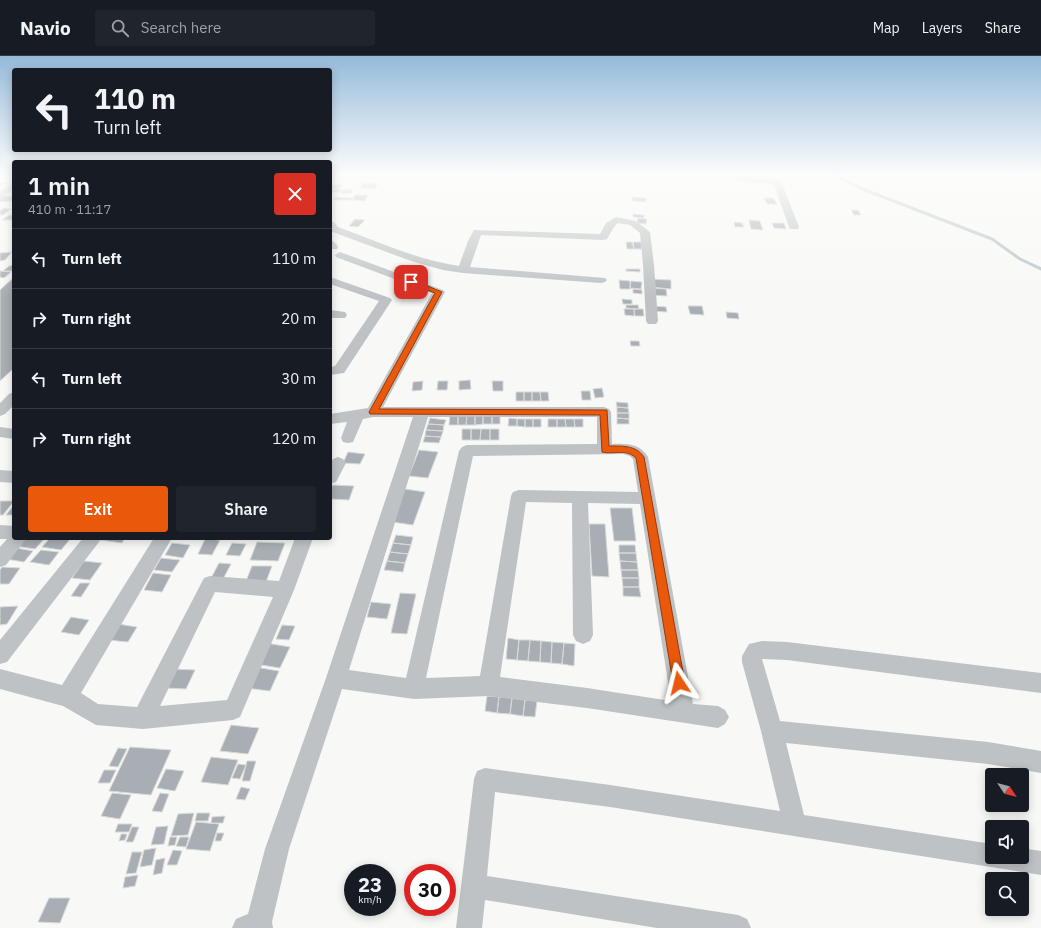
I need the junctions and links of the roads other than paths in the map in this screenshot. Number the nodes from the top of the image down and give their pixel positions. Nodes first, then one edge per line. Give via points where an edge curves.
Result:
1 (790, 216) edge
2 (332, 226) edge
3 (794, 227) dead end
4 (333, 250) edge
5 (463, 270) junction
6 (601, 280) dead end
7 (332, 281) edge
8 (652, 321) dead end
9 (332, 371) edge
10 (12, 399) edge
11 (0, 411) edge
12 (373, 412) junction
13 (422, 412) junction
14 (357, 416) junction
15 (332, 419) edge
16 (0, 432) edge
17 (12, 434) edge
18 (348, 438) dead end
19 (605, 450) junction
20 (0, 476) edge
21 (12, 478) edge
22 (580, 496) junction
23 (646, 498) junction
24 (0, 532) edge
25 (12, 533) edge
26 (16, 540) edge
27 (91, 540) edge
28 (162, 540) edge
29 (303, 540) edge
30 (0, 560) edge
31 (285, 590) junction
32 (583, 635) dead end
33 (0, 655) edge
34 (336, 678) junction
35 (0, 679) edge
36 (1041, 683) edge
37 (488, 686) junction
38 (414, 689) junction
39 (67, 697) junction
40 (684, 713) junction
41 (718, 717) dead end
42 (143, 718) junction
43 (772, 731) junction
44 (1041, 762) edge
45 (794, 825) junction
46 (985, 855) edge
47 (1029, 861) edge
48 (1041, 863) edge
49 (474, 886) junction
50 (255, 926) edge
51 (469, 928) edge
52 (738, 928) edge

1 - 3 street
2 - 5 street via 371,244 430,263
4 - 12 street via 439,292
5 - 6 street
5 - 8 street via 478,232 603,237 616,220 633,223 645,232
7 - 9 street via 386,300 339,370
10 - 11 street
12 - 13 street
12 - 14 street
13 - 19 street via 604,412
13 - 34 street
14 - 15 street
14 - 18 street
16 - 17 street
19 - 23 street via 623,449 635,452 640,457
19 - 38 street via 467,451
20 - 21 street
22 - 23 street
22 - 32 street
22 - 37 street via 519,496
23 - 40 street
24 - 25 street
26 - 30 street
27 - 33 street
28 - 39 street
29 - 31 street
31 - 42 street via 233,710
31 - 42 street via 210,584
34 - 38 street
34 - 50 street via 277,849
35 - 39 street
36 - 43 street via 841,658 756,651 752,656 752,662
37 - 38 street
37 - 40 street
39 - 42 street via 96,714
40 - 41 street
43 - 44 street via 988,753
43 - 45 street
45 - 46 street
45 - 49 street via 610,796 485,780
47 - 48 street
49 - 51 street
49 - 52 street

